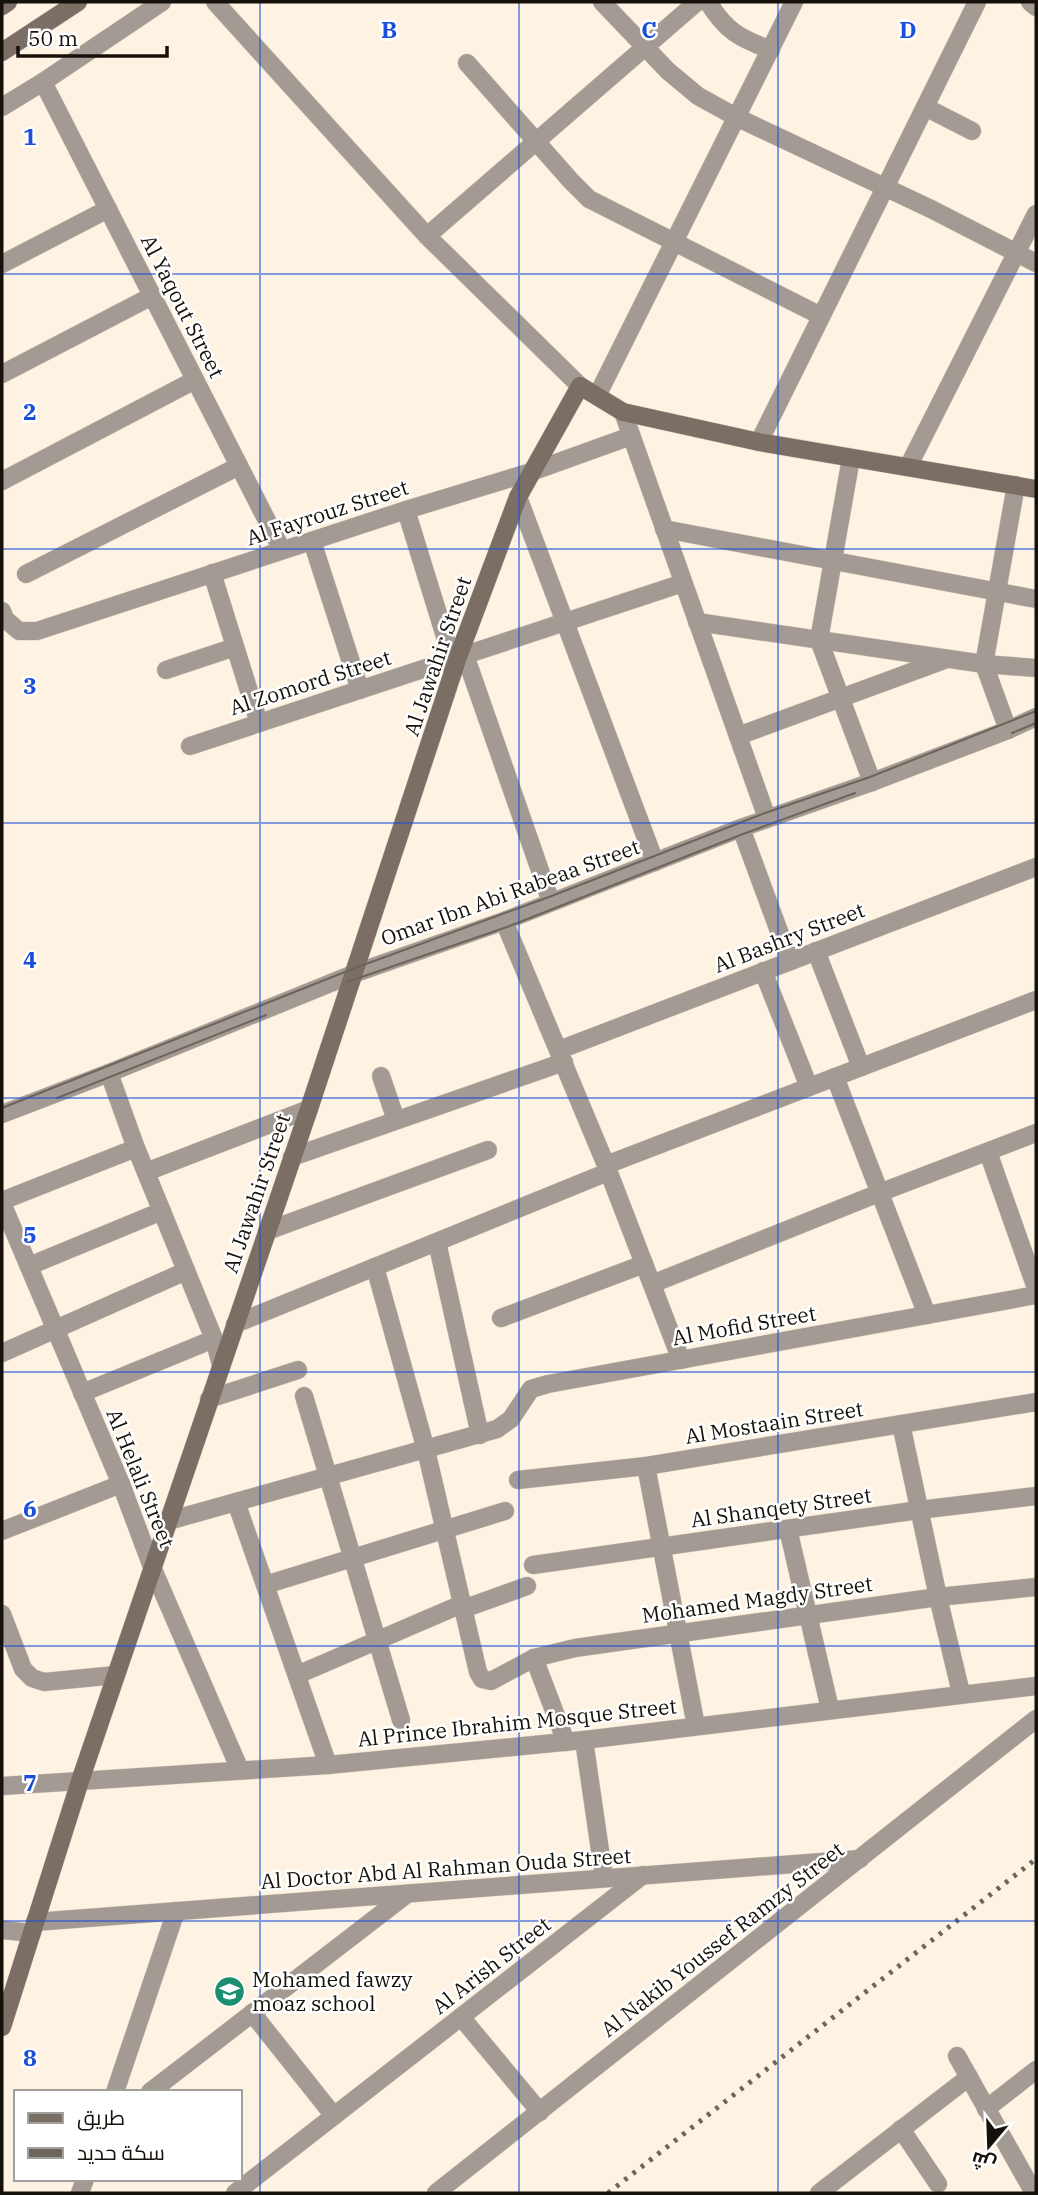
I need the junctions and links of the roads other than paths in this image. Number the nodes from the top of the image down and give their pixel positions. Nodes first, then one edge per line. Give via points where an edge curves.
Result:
1 (8, 2) edge
2 (78, 2) edge
3 (162, 2) edge
4 (215, 2) edge
5 (602, 2) edge
6 (697, 2) edge
7 (708, 2) edge
8 (794, 2) edge
9 (977, 2) edge
10 (1030, 2) edge
11 (2, 6) edge
12 (1036, 7) edge
13 (644, 46) junction
14 (771, 50) junction
15 (2, 52) edge
16 (467, 63) dead end
17 (43, 82) junction
18 (2, 107) edge
19 (925, 107) junction
20 (736, 117) junction
21 (972, 131) dead end
22 (536, 141) junction
23 (884, 189) junction
24 (107, 209) junction
25 (1036, 214) edge
26 (427, 236) junction
27 (674, 242) junction
28 (1017, 253) junction
29 (1036, 263) edge
30 (2, 264) edge
31 (152, 296) junction
32 (821, 316) junction
33 (2, 374) edge
34 (195, 380) junction
35 (580, 386) junction
36 (597, 396) junction
37 (623, 412) junction
38 (631, 436) junction
39 (759, 442) junction
40 (851, 458) junction
41 (239, 466) junction
42 (908, 467) junction
43 (531, 472) junction
44 (2, 481) edge
45 (1016, 485) junction
46 (1036, 489) edge
47 (519, 497) junction
48 (406, 510) junction
49 (664, 529) junction
50 (312, 541) junction
51 (282, 550) junction
52 (833, 561) junction
53 (212, 573) junction
54 (26, 574) dead end
55 (683, 583) junction
56 (997, 592) junction
57 (1036, 598) edge
58 (2, 611) edge
59 (566, 622) junction
60 (697, 622) junction
61 (819, 640) junction
62 (235, 647) junction
63 (459, 657) junction
64 (947, 659) junction
65 (984, 664) junction
66 (1036, 668) edge
67 (166, 670) dead end
68 (360, 690) junction
69 (840, 698) junction
70 (1036, 717) edge
71 (259, 723) junction
72 (1008, 730) junction
73 (738, 736) junction
74 (190, 746) dead end
75 (872, 782) junction
76 (767, 818) junction
77 (741, 828) junction
78 (655, 862) junction
79 (1036, 867) edge
80 (551, 902) junction
81 (504, 920) junction
82 (816, 951) junction
83 (790, 961) junction
84 (763, 971) junction
85 (353, 974) junction
86 (1036, 1000) edge
87 (561, 1056) junction
88 (861, 1067) junction
89 (110, 1073) junction
90 (381, 1076) dead end
91 (835, 1077) junction
92 (809, 1087) junction
93 (309, 1109) junction
94 (2, 1114) edge
95 (396, 1120) junction
96 (1036, 1133) edge
97 (136, 1148) junction
98 (488, 1150) dead end
99 (988, 1152) junction
100 (292, 1157) junction
101 (607, 1168) junction
102 (146, 1172) junction
103 (879, 1193) junction
104 (2, 1202) edge
105 (162, 1211) junction
106 (267, 1231) junction
107 (9, 1239) edge
108 (437, 1242) junction
109 (644, 1264) junction
110 (29, 1266) junction
111 (375, 1267) junction
112 (186, 1271) junction
113 (652, 1284) junction
114 (1036, 1288) edge
115 (1036, 1295) edge
116 (927, 1315) junction
117 (501, 1318) dead end
118 (235, 1324) junction
119 (55, 1329) junction
120 (214, 1339) junction
121 (2, 1353) edge
122 (681, 1360) junction
123 (221, 1365) junction
124 (298, 1370) dead end
125 (82, 1393) junction
126 (304, 1396) dead end
127 (209, 1399) junction
128 (1036, 1402) edge
129 (901, 1424) junction
130 (480, 1435) junction
131 (426, 1450) junction
132 (646, 1466) junction
133 (328, 1476) junction
134 (518, 1480) dead end
135 (121, 1484) junction
136 (1036, 1496) edge
137 (236, 1502) junction
138 (919, 1510) junction
139 (505, 1511) dead end
140 (168, 1521) junction
141 (444, 1529) junction
142 (788, 1529) junction
143 (2, 1531) edge
144 (661, 1547) junction
145 (352, 1558) junction
146 (533, 1565) dead end
147 (152, 1567) junction
148 (265, 1586) junction
149 (527, 1586) dead end
150 (1036, 1587) edge
151 (938, 1597) junction
152 (462, 1607) junction
153 (2, 1614) edge
154 (808, 1615) junction
155 (678, 1634) junction
156 (377, 1639) junction
157 (534, 1658) junction
158 (116, 1675) junction
159 (297, 1675) junction
160 (1036, 1686) edge
161 (961, 1693) junction
162 (830, 1709) junction
163 (1036, 1719) edge
164 (401, 1720) dead end
165 (696, 1726) junction
166 (575, 1741) junction
167 (328, 1765) junction
168 (240, 1770) junction
169 (80, 1781) junction
170 (2, 1786) edge
171 (860, 1859) junction
172 (643, 1875) junction
173 (604, 1878) junction
174 (407, 1894) junction
175 (176, 1912) junction
176 (34, 1927) junction
177 (2, 1930) edge
178 (252, 2013) junction
179 (461, 2017) junction
180 (2, 2027) edge
181 (957, 2056) dead end
182 (1036, 2070) edge
183 (969, 2077) junction
184 (116, 2090) edge
185 (153, 2090) edge
186 (986, 2109) junction
187 (540, 2112) junction
188 (334, 2116) junction
189 (901, 2129) junction
190 (938, 2184) dead end
191 (235, 2193) edge
192 (436, 2193) edge
193 (819, 2193) edge
194 (1034, 2193) edge

1 - 11 main road
2 - 15 main road
3 - 17 street
4 - 26 street
5 - 13 street
6 - 13 street
7 - 14 street via 720,20 743,39
8 - 14 street
9 - 19 street
10 - 12 street
13 - 20 street via 698,96
13 - 22 street
14 - 20 street
16 - 22 street
17 - 18 street
17 - 24 street, Al Yaqout Street
19 - 21 street
19 - 23 street
20 - 23 street
20 - 27 street
22 - 26 street
22 - 27 street via 589,199
23 - 28 street
23 - 32 street
24 - 30 street
24 - 31 street, Al Yaqout Street
25 - 28 street
26 - 35 street
27 - 32 street
27 - 36 street
28 - 29 street
28 - 42 street
31 - 33 street
31 - 34 street, Al Yaqout Street
32 - 39 street
34 - 41 street, Al Yaqout Street
34 - 44 street
35 - 36 main road
35 - 43 main road, Al Jawahir Street
36 - 37 main road
37 - 38 street
37 - 39 main road
38 - 43 street, Al Fayrouz Street
38 - 49 street
39 - 40 main road
40 - 42 main road
40 - 52 street
41 - 51 street, Al Yaqout Street
41 - 54 street
42 - 45 main road
43 - 47 main road, Al Jawahir Street
43 - 48 street, Al Fayrouz Street
45 - 46 main road
45 - 56 street
47 - 59 street
47 - 63 main road, Al Jawahir Street
48 - 50 street, Al Fayrouz Street
48 - 63 street
49 - 52 street
49 - 55 street
50 - 51 street, Al Fayrouz Street
50 - 68 street
51 - 53 street, Al Fayrouz Street
52 - 56 street
52 - 61 street
53 - 58 street, Al Fayrouz Street via 37,631 19,631
53 - 62 street
55 - 59 street, Al Zomord Street
55 - 60 street
56 - 57 street
56 - 65 street
59 - 63 street, Al Zomord Street
59 - 78 street
60 - 61 street
60 - 73 street
61 - 64 street
61 - 69 street
62 - 67 street
62 - 71 street
63 - 68 street, Al Zomord Street
63 - 80 street
63 - 85 main road, Al Jawahir Street
64 - 65 street
64 - 69 street
65 - 66 street
65 - 72 street
68 - 71 street, Al Zomord Street
69 - 73 street
69 - 75 street
70 - 72 street, Omar Ibn Abi Rabeaa Street
71 - 74 street, Al Zomord Street
72 - 75 street, Omar Ibn Abi Rabeaa Street
73 - 76 street
75 - 76 street, Omar Ibn Abi Rabeaa Street
76 - 77 street, Omar Ibn Abi Rabeaa Street
77 - 78 street, Omar Ibn Abi Rabeaa Street
77 - 83 street
78 - 80 street, Omar Ibn Abi Rabeaa Street
79 - 82 street, Al Bashry Street
80 - 81 street, Omar Ibn Abi Rabeaa Street
81 - 85 street, Omar Ibn Abi Rabeaa Street
81 - 87 street
82 - 83 street, Al Bashry Street
82 - 88 street
83 - 84 street, Al Bashry Street
84 - 87 street, Al Bashry Street
84 - 92 street
85 - 89 street, Omar Ibn Abi Rabeaa Street
85 - 93 main road, Al Jawahir Street
86 - 88 street
87 - 95 street, Al Bashry Street
87 - 101 street
88 - 91 street
89 - 94 street, Omar Ibn Abi Rabeaa Street
89 - 97 street
90 - 95 street
91 - 92 street
91 - 103 street
92 - 101 street
93 - 100 main road, Al Jawahir Street
93 - 102 street
95 - 100 street, Al Bashry Street
96 - 99 street
97 - 102 street
97 - 104 street
98 - 106 street
99 - 103 street
99 - 114 street
100 - 106 main road, Al Jawahir Street
101 - 108 street
101 - 109 street
102 - 105 street
103 - 113 street
103 - 116 street
104 - 107 street, Al Helali Street
105 - 110 street
105 - 112 street
106 - 118 main road, Al Jawahir Street
107 - 110 street, Al Helali Street
108 - 111 street
108 - 130 street
109 - 113 street
109 - 117 street
110 - 119 street, Al Helali Street
111 - 118 street
111 - 131 street
112 - 119 street
112 - 120 street
113 - 122 street
115 - 116 street, Al Mofid Street
116 - 122 street, Al Mofid Street
118 - 123 main road, Al Jawahir Street
119 - 121 street
119 - 125 street, Al Helali Street
120 - 123 street
120 - 125 street
122 - 130 street, Al Mofid Street via 531,1389 511,1419
123 - 127 main road, Al Jawahir Street
124 - 127 street
125 - 135 street, Al Helali Street
126 - 133 street
127 - 140 main road, Al Jawahir Street
128 - 129 street, Al Mostaain Street
129 - 132 street, Al Mostaain Street
129 - 138 street
130 - 131 street, Al Mofid Street
131 - 133 street, Al Mofid Street
131 - 141 street
132 - 134 street, Al Mostaain Street
132 - 144 street
133 - 137 street, Al Mofid Street
133 - 145 street
135 - 143 street
135 - 147 street, Al Helali Street
136 - 138 street, Al Shanqety Street
137 - 140 street, Al Mofid Street
137 - 148 street
138 - 142 street, Al Shanqety Street
138 - 151 street
139 - 141 street
140 - 147 main road, Al Jawahir Street
141 - 145 street
141 - 152 street
142 - 144 street, Al Shanqety Street
142 - 154 street
144 - 146 street, Al Shanqety Street
144 - 155 street
145 - 148 street
145 - 156 street
147 - 158 main road, Al Jawahir Street
147 - 168 street, Al Helali Street
148 - 159 street
149 - 152 street
150 - 151 street, Mohamed Magdy Street
151 - 154 street, Mohamed Magdy Street
151 - 161 street
152 - 156 street
152 - 157 street, Mohamed Magdy Street via 482,1679 491,1681
153 - 158 street via 23,1669 32,1678 44,1682
154 - 155 street, Mohamed Magdy Street
154 - 162 street
155 - 157 street, Mohamed Magdy Street
155 - 165 street
156 - 159 street
156 - 164 street
157 - 166 street
158 - 169 main road, Al Jawahir Street
159 - 167 street
160 - 161 street, Al Prince Ibrahim Mosque Street
161 - 162 street, Al Prince Ibrahim Mosque Street
162 - 165 street, Al Prince Ibrahim Mosque Street
163 - 171 street, Al Nakib Youssef Ramzy Street
165 - 166 street, Al Prince Ibrahim Mosque Street
166 - 167 street, Al Prince Ibrahim Mosque Street
166 - 173 street
167 - 168 street, Al Prince Ibrahim Mosque Street
168 - 169 street, Al Prince Ibrahim Mosque Street
169 - 170 street, Al Prince Ibrahim Mosque Street
169 - 176 main road, Al Jawahir Street
171 - 172 street, Al Doctor Abd Al Rahman Ouda Street
171 - 187 street, Al Nakib Youssef Ramzy Street
172 - 173 street, Al Doctor Abd Al Rahman Ouda Street
172 - 179 street, Al Arish Street
173 - 174 street, Al Doctor Abd Al Rahman Ouda Street
174 - 175 street, Al Doctor Abd Al Rahman Ouda Street
174 - 178 street
175 - 176 street, Al Doctor Abd Al Rahman Ouda Street
175 - 184 street
176 - 177 street, Al Doctor Abd Al Rahman Ouda Street
176 - 180 main road, Al Jawahir Street
178 - 185 street
178 - 188 street
179 - 187 street
179 - 188 street, Al Arish Street
181 - 183 street
182 - 186 street
183 - 186 street
183 - 189 street
186 - 194 street
187 - 192 street, Al Nakib Youssef Ramzy Street
188 - 191 street, Al Arish Street
189 - 190 street
189 - 193 street

